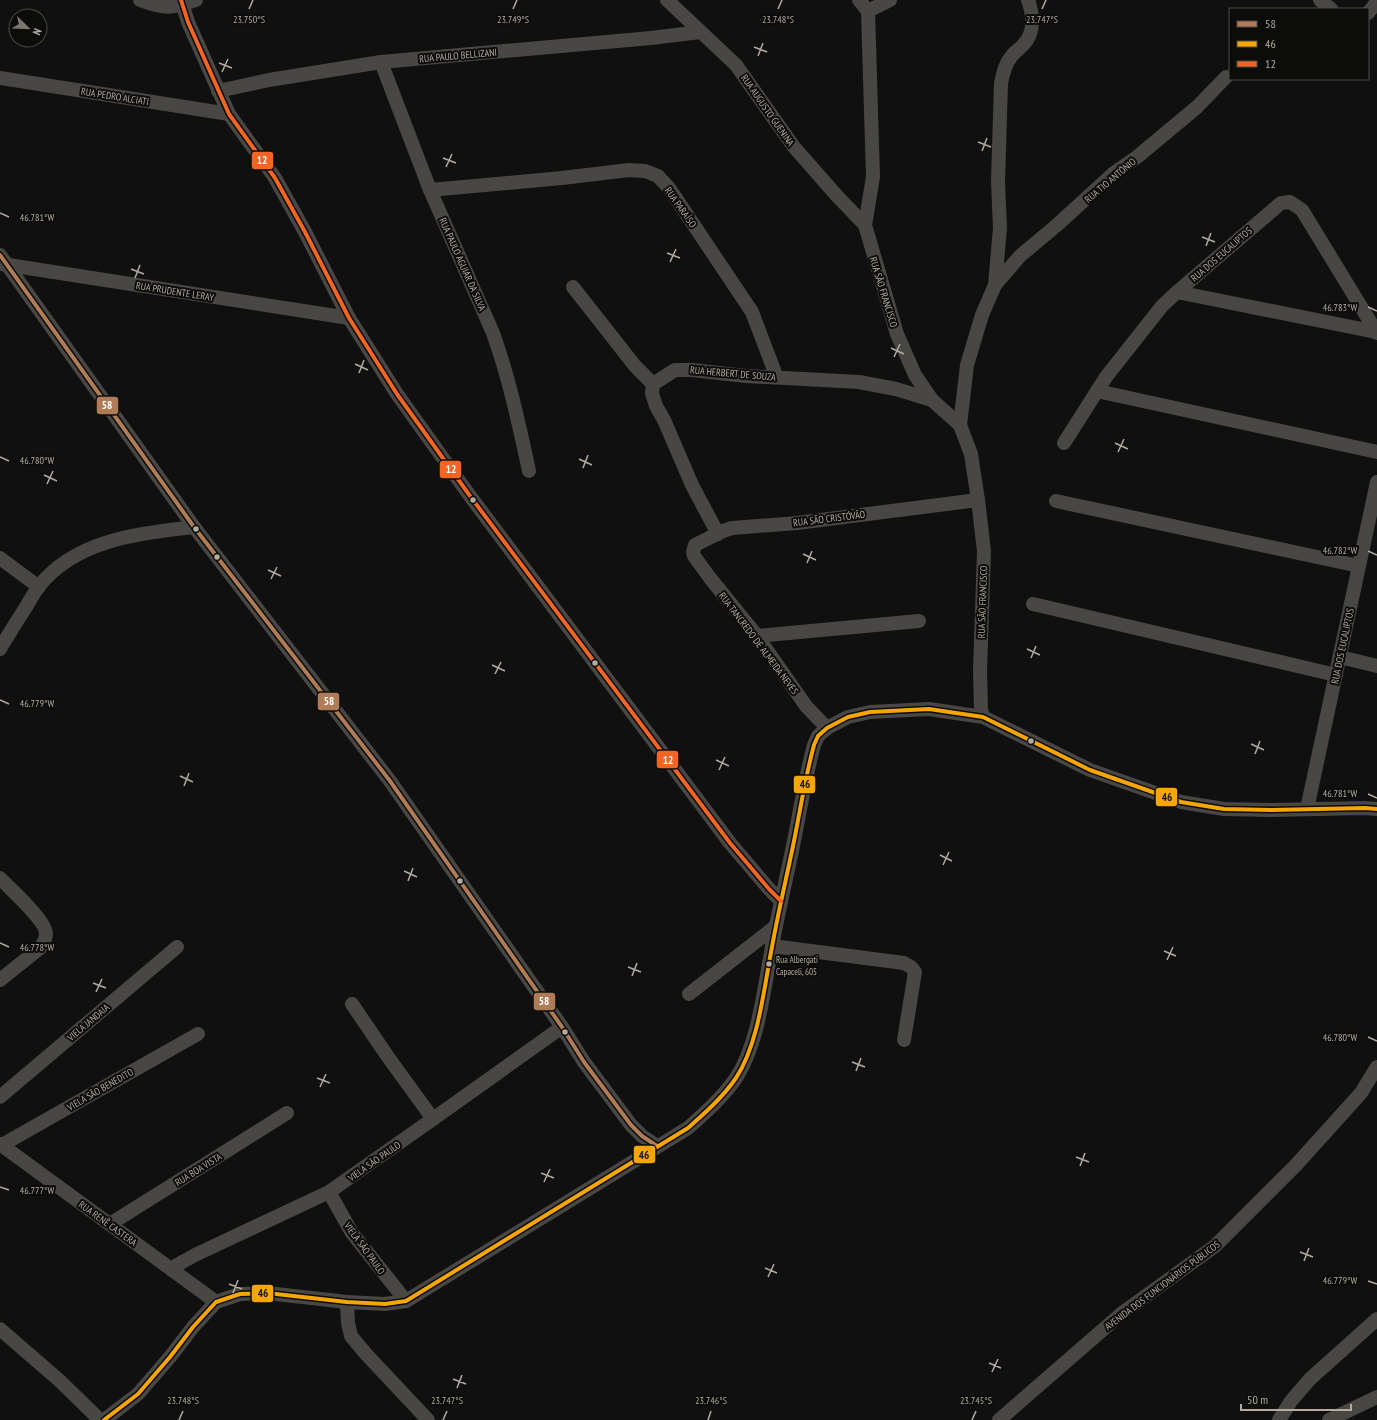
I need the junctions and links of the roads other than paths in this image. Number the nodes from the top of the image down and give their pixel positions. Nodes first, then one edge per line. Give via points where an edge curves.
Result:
1 (140, 0) edge
2 (196, 0) edge
3 (667, 0) edge
4 (859, 0) edge
5 (890, 0) edge
6 (1028, 0) edge
7 (1320, 0) edge
8 (181, 3) edge
9 (1330, 8) edge
10 (868, 11) junction
11 (700, 32) junction
12 (381, 62) junction
13 (1226, 77) dead end
14 (0, 78) edge
15 (218, 91) junction
16 (229, 114) junction
17 (430, 190) junction
18 (865, 225) junction
19 (2, 261) edge
20 (995, 285) junction
21 (573, 287) dead end
22 (1177, 292) junction
23 (349, 318) junction
24 (1376, 333) edge
25 (775, 377) junction
26 (652, 384) junction
27 (1097, 391) junction
28 (932, 400) junction
29 (960, 425) junction
30 (1064, 443) dead end
31 (1377, 452) edge
32 (529, 471) dead end
33 (1377, 482) edge
34 (978, 500) junction
35 (1056, 501) dead end
36 (194, 526) junction
37 (718, 534) junction
38 (694, 556) joint
39 (0, 558) edge
40 (1359, 566) junction
41 (39, 586) junction
42 (1033, 604) dead end
43 (919, 622) dead end
44 (757, 636) junction
45 (0, 648) edge
46 (1340, 657) junction
47 (1377, 666) edge
48 (1336, 675) junction
49 (983, 717) junction
50 (827, 728) junction
51 (1307, 809) junction
52 (1377, 809) edge
53 (0, 878) edge
54 (780, 901) junction
55 (776, 926) junction
56 (772, 946) junction
57 (177, 947) dead end
58 (0, 980) edge
59 (689, 994) dead end
60 (352, 1004) dead end
61 (562, 1027) junction
62 (198, 1034) dead end
63 (904, 1040) dead end
64 (1377, 1067) edge
65 (0, 1097) edge
66 (287, 1113) dead end
67 (433, 1119) junction
68 (1, 1144) edge
69 (657, 1146) junction
70 (329, 1192) junction
71 (110, 1224) junction
72 (172, 1270) junction
73 (406, 1301) junction
74 (216, 1302) junction
75 (347, 1302) junction
76 (1377, 1319) edge
77 (0, 1329) edge
78 (1377, 1397) edge
79 (100, 1420) edge
80 (104, 1420) edge
81 (428, 1420) edge
82 (999, 1420) edge
83 (1279, 1420) edge
84 (1329, 1420) edge

1 - 8 street via 160,7 172,7
2 - 8 street
3 - 11 street, RUA AUGUSTO GUENINA
4 - 10 street
5 - 10 street
6 - 20 street via 1032,16 1030,35 1026,43 1010,57 1004,68 1001,83 998,182 1000,228
7 - 9 street
8 - 15 street
10 - 18 street, RUA SÃO FRANCISCO via 873,177
11 - 12 street, RUA PAULO BELLIZANI
11 - 18 street, RUA AUGUSTO GUENINA via 736,65 794,148
12 - 15 street, RUA PAULO BELLIZANI
12 - 17 street, RUA PAULO AGUIAR DA SILVA
13 - 20 street, RUA TIO ANTÔNIO via 1197,107 1114,173 1020,256
14 - 16 street, RUA PEDRO ALCIATI
15 - 16 street
16 - 23 street via 275,178
17 - 25 street, RUA PARAÍSO via 629,170 644,171 658,176 669,188 752,312
17 - 32 street, RUA PAULO AGUIAR DA SILVA via 501,354
18 - 28 street, RUA SÃO FRANCISCO via 897,334 916,375
19 - 23 street, RUA PRUDENTE LERAY
19 - 36 street
20 - 29 street via 982,316 967,365
21 - 26 street
22 - 24 street
22 - 24 street, RUA DOS EUCALIPTOS via 1281,203 1290,202 1302,210
22 - 27 street, RUA DOS EUCALIPTOS via 1162,306
23 - 54 street via 397,394 470,496 730,843
25 - 26 street, RUA HERBERT DE SOUZA via 675,370
25 - 28 street, RUA HERBERT DE SOUZA via 859,382 896,389
26 - 37 street via 656,406 692,485
27 - 30 street, RUA DOS EUCALIPTOS
27 - 31 street
28 - 29 street, RUA SÃO FRANCISCO
29 - 34 street, RUA SÃO FRANCISCO via 971,454
33 - 40 street, RUA DOS EUCALIPTOS
34 - 37 street, RUA SÃO CRISTÓVÃO via 732,528
34 - 49 street, RUA SÃO FRANCISCO via 984,551 980,670
35 - 40 street
36 - 41 street via 129,537 82,551 62,564
36 - 61 street via 390,781
37 - 38 street, RUA SÃO CRISTÓVÃO via 695,544
38 - 44 street, RUA TANCREDO DE ALMEIDA NEVES
39 - 41 street
40 - 46 street, RUA DOS EUCALIPTOS
41 - 45 street
42 - 48 street
43 - 44 street
44 - 50 street, RUA TANCREDO DE ALMEIDA NEVES via 806,706
46 - 47 street
46 - 48 street, RUA DOS EUCALIPTOS
48 - 51 street, RUA DOS EUCALIPTOS
49 - 50 street via 929,709 870,712 848,717
49 - 51 street via 1090,770 1181,802 1224,809
50 - 54 street via 818,736 812,753
51 - 52 street
53 - 58 street via 35,914 46,932 40,948
54 - 55 street
55 - 56 street
55 - 59 street
56 - 63 street via 911,967 915,972
56 - 69 street via 755,1030 736,1078 708,1111 688,1128
57 - 65 street, VIELA JANDAIA
60 - 67 street
61 - 67 street, VIELA SÃO PAULO
61 - 69 street via 584,1062 631,1125
62 - 68 street, VIELA SÃO BENEDITO
64 - 82 street, AVENIDA DOS FUNCIONÁRIOS PÚBLICOS via 1361,1093 1296,1165 1215,1246 1121,1314
66 - 71 street, RUA BOA VISTA
67 - 70 street, VIELA SÃO PAULO
68 - 71 street, RUA RENÊ CASTERA
69 - 73 street
70 - 72 street, VIELA SÃO PAULO via 195,1255
70 - 73 street, VIELA SĀO PAULO via 352,1233
71 - 72 street, RUA RENÊ CASTERA
72 - 74 street, RUA RENÊ CASTERA
73 - 75 street via 385,1304
74 - 75 street via 240,1294 267,1293
74 - 80 street via 138,1394
75 - 81 street via 351,1336
76 - 83 street via 1310,1379
77 - 79 street
78 - 84 street

